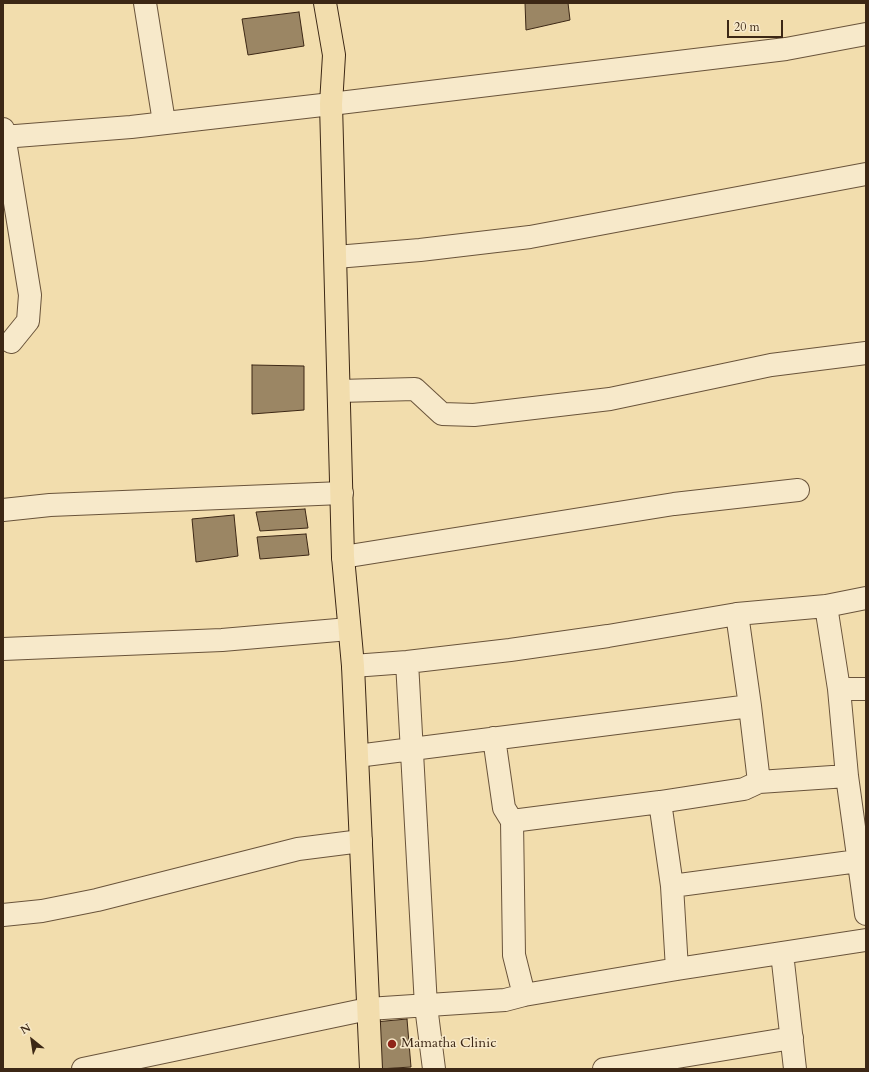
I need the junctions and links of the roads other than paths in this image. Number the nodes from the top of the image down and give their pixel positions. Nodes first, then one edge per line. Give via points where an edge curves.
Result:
1 (145, 3) edge
2 (325, 3) edge
3 (866, 34) edge
4 (331, 104) junction
5 (164, 122) junction
6 (3, 134) edge
7 (866, 174) edge
8 (336, 257) junction
9 (11, 342) dead end
10 (866, 353) edge
11 (339, 391) junction
12 (798, 490) dead end
13 (342, 493) junction
14 (3, 510) edge
15 (343, 557) junction
16 (866, 598) edge
17 (826, 606) junction
18 (737, 614) junction
19 (348, 629) junction
20 (3, 649) edge
21 (407, 662) junction
22 (353, 666) junction
23 (839, 689) junction
24 (866, 689) edge
25 (750, 706) junction
26 (494, 738) junction
27 (412, 749) junction
28 (357, 756) junction
29 (847, 776) junction
30 (759, 782) junction
31 (660, 802) junction
32 (512, 821) junction
33 (361, 842) junction
34 (858, 861) junction
35 (672, 886) junction
36 (866, 914) edge
37 (3, 915) edge
38 (866, 940) edge
39 (782, 953) junction
40 (677, 969) junction
41 (524, 995) junction
42 (426, 1006) junction
43 (368, 1009) junction
44 (792, 1038) junction
45 (83, 1069) edge
46 (371, 1069) edge
47 (434, 1069) edge
48 (604, 1069) edge
49 (795, 1069) edge

1 - 5 street
2 - 4 main road via 334,55
3 - 4 street via 786,50
4 - 5 street
4 - 8 main road
5 - 6 street via 131,127
6 - 9 street via 30,295 28,321
7 - 8 street via 530,237
8 - 11 main road
10 - 11 street via 770,365 610,399 474,415 442,414 415,389
11 - 13 main road
12 - 15 street via 674,504
13 - 14 street via 58,505
13 - 15 main road
15 - 19 main road
16 - 17 street
17 - 18 street
17 - 23 street
18 - 21 street via 608,636
18 - 25 street
19 - 20 street via 222,640
19 - 22 main road
21 - 22 street
21 - 27 street
22 - 28 main road
23 - 24 street
23 - 29 street
25 - 26 street
25 - 30 street
26 - 27 street
26 - 32 street via 504,808
27 - 28 street
27 - 42 street
28 - 33 main road
29 - 30 street
29 - 34 street
30 - 31 street via 744,789
31 - 32 street
31 - 35 street
32 - 41 street via 514,955
33 - 37 street via 298,849 97,900 42,911
33 - 43 main road
34 - 35 street
34 - 36 street
35 - 40 street
38 - 39 street
39 - 40 street
39 - 44 street
40 - 41 street
41 - 42 street via 505,1000
42 - 43 street
42 - 47 street
43 - 45 street
43 - 46 main road
44 - 48 street
44 - 49 street

